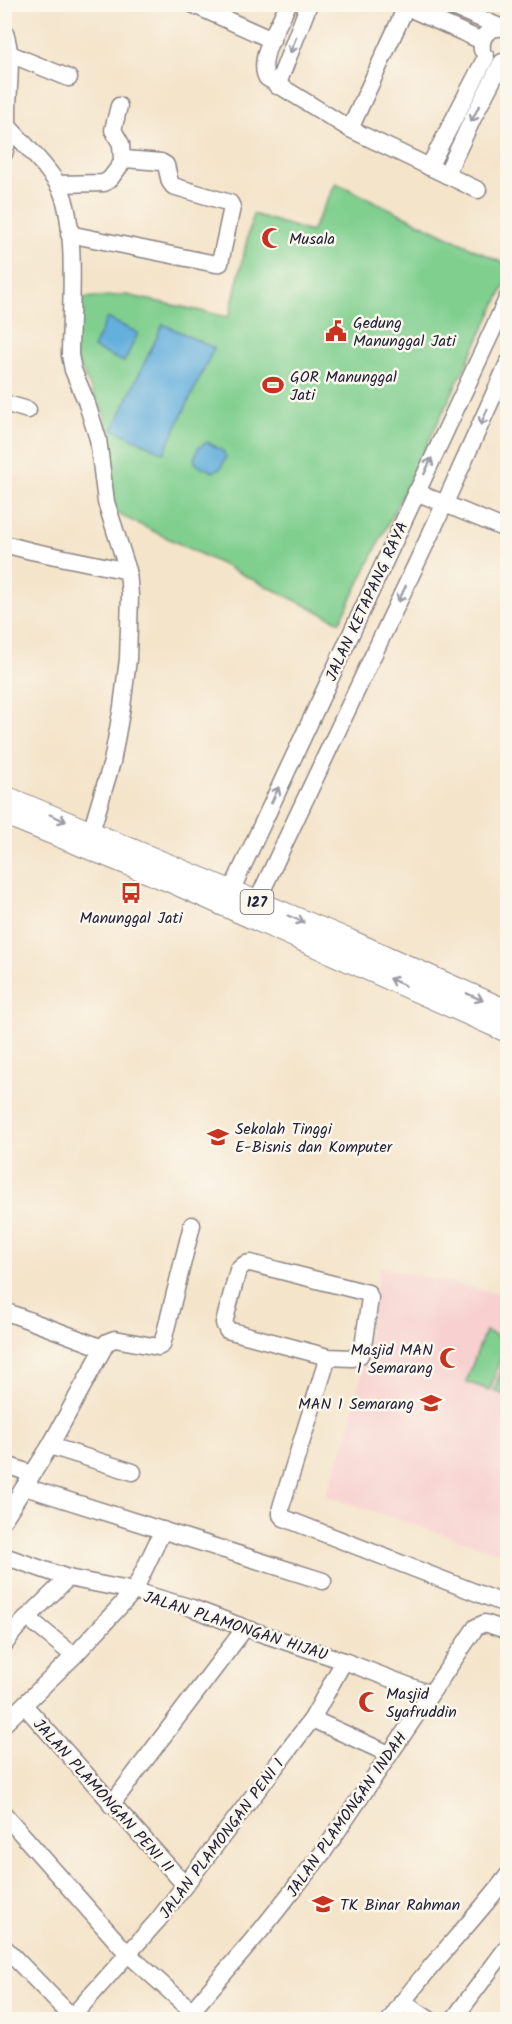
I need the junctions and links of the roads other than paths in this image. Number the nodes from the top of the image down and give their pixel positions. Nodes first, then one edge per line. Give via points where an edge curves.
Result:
1 (192, 4) edge
2 (288, 4) edge
3 (309, 4) edge
4 (446, 4) edge
5 (403, 6) edge
6 (504, 28) edge
7 (4, 30) edge
8 (272, 40) junction
9 (10, 54) junction
10 (495, 55) edge
11 (69, 78) dead end
12 (277, 86) junction
13 (119, 106) dead end
14 (9, 127) junction
15 (350, 129) junction
16 (4, 154) edge
17 (122, 160) junction
18 (429, 167) junction
19 (446, 175) junction
20 (58, 184) junction
21 (478, 190) dead end
22 (69, 234) junction
23 (507, 297) edge
24 (507, 363) edge
25 (4, 403) edge
26 (28, 410) dead end
27 (416, 492) junction
28 (445, 503) junction
29 (507, 530) edge
30 (4, 544) edge
31 (128, 571) junction
32 (303, 736) junction
33 (328, 749) junction
34 (293, 758) junction
35 (318, 772) junction
36 (4, 796) edge
37 (4, 814) edge
38 (91, 832) junction
39 (258, 833) junction
40 (284, 844) junction
41 (228, 898) junction
42 (253, 909) junction
43 (507, 1011) edge
44 (507, 1032) edge
45 (192, 1225) dead end
46 (4, 1311) edge
47 (103, 1348) junction
48 (328, 1357) junction
49 (50, 1446) junction
50 (4, 1464) edge
51 (133, 1472) dead end
52 (28, 1480) junction
53 (4, 1519) edge
54 (162, 1530) junction
55 (4, 1556) edge
56 (68, 1578) junction
57 (323, 1581) dead end
58 (134, 1592) junction
59 (507, 1605) edge
60 (27, 1617) junction
61 (244, 1628) junction
62 (507, 1628) edge
63 (4, 1645) edge
64 (74, 1656) junction
65 (344, 1661) junction
66 (430, 1694) junction
67 (24, 1705) junction
68 (312, 1719) junction
69 (4, 1724) edge
70 (389, 1754) junction
71 (111, 1805) junction
72 (4, 1814) edge
73 (507, 1875) edge
74 (185, 1886) junction
75 (507, 1946) edge
76 (4, 1947) edge
77 (127, 1953) junction
78 (402, 2002) junction
79 (188, 2015) edge
80 (70, 2018) edge
81 (390, 2019) edge
82 (430, 2019) edge
83 (453, 2019) edge

1 - 8 street
2 - 8 street
3 -> 12 street
4 - 6 street
5 - 10 street
5 - 15 street
6 - 10 street via 490,29
7 - 9 street
8 - 12 street via 263,69
9 - 11 street
9 - 14 street
10 - 18 street
10 -> 19 street via 473,118
12 - 15 street
13 - 17 street via 113,134 121,144
14 - 16 street
14 - 20 street
15 - 18 street
17 - 20 street via 104,183
17 - 22 street via 161,162 173,186 231,205 220,262 198,262
18 - 19 street
19 - 21 street
20 - 22 street
22 - 31 street via 70,355 98,438 106,502
27 -> 23 street, JALAN KETAPANG RAYA
24 -> 28 street, JALAN KETAPANG RAYA
25 - 26 street
27 - 28 street
27 - 32 street, JALAN KETAPANG RAYA
28 - 29 street
28 -> 33 street, JALAN KETAPANG RAYA
30 - 31 street
31 - 38 street via 131,616 122,707 112,762
32 - 33 street
32 - 34 street, JALAN KETAPANG RAYA
33 - 35 street, JALAN KETAPANG RAYA
34 - 35 street
39 -> 34 street, JALAN KETAPANG RAYA
35 - 40 street, JALAN KETAPANG RAYA
36 -> 38 main road, 127
37 - 41 main road, 127
38 - 41 main road, 127
39 - 40 street
39 - 41 street, JALAN KETAPANG RAYA
40 - 42 street, JALAN KETAPANG RAYA
41 - 42 main road, 127
42 -> 43 main road, 127 via 349,940
44 -> 42 main road, 127
45 - 47 street via 162,1345 115,1339
46 - 47 street
47 - 49 street
48 - 48 street via 227,1330 224,1323 242,1265 250,1263 368,1293 360,1354 352,1358
48 - 59 street via 281,1515
49 - 51 street
49 - 52 street
50 - 52 street
52 - 53 street
52 - 54 street
54 - 57 street
54 - 58 street
55 - 56 street, JALAN PLAMONGAN HIJAU
56 - 58 street, JALAN PLAMONGAN HIJAU
56 - 60 street
58 - 61 street, JALAN PLAMONGAN HIJAU
58 - 64 street
60 - 63 street
60 - 64 street
61 - 65 street, JALAN PLAMONGAN HIJAU
61 - 71 street
62 - 66 street, JALAN PLAMONGAN INDAH via 485,1623 476,1627
64 - 67 street
65 - 66 street, JALAN PLAMONGAN HIJAU
65 - 68 street, JALAN PLAMONGAN PENI I
66 - 70 street, JALAN PLAMONGAN INDAH
67 - 69 street
67 - 71 street, JALAN PLAMONGAN PENI II
68 - 70 street
68 - 74 street, JALAN PLAMONGAN PENI I
70 - 79 street, JALAN PLAMONGAN INDAH via 324,1851
71 - 74 street, JALAN PLAMONGAN PENI II
72 - 77 street
73 - 78 street
74 - 77 street, JALAN PLAMONGAN PENI I
75 - 83 street
76 - 80 street
77 - 79 street
77 - 80 street, JALAN PLAMONGAN PENI I
78 - 81 street
78 - 82 street

